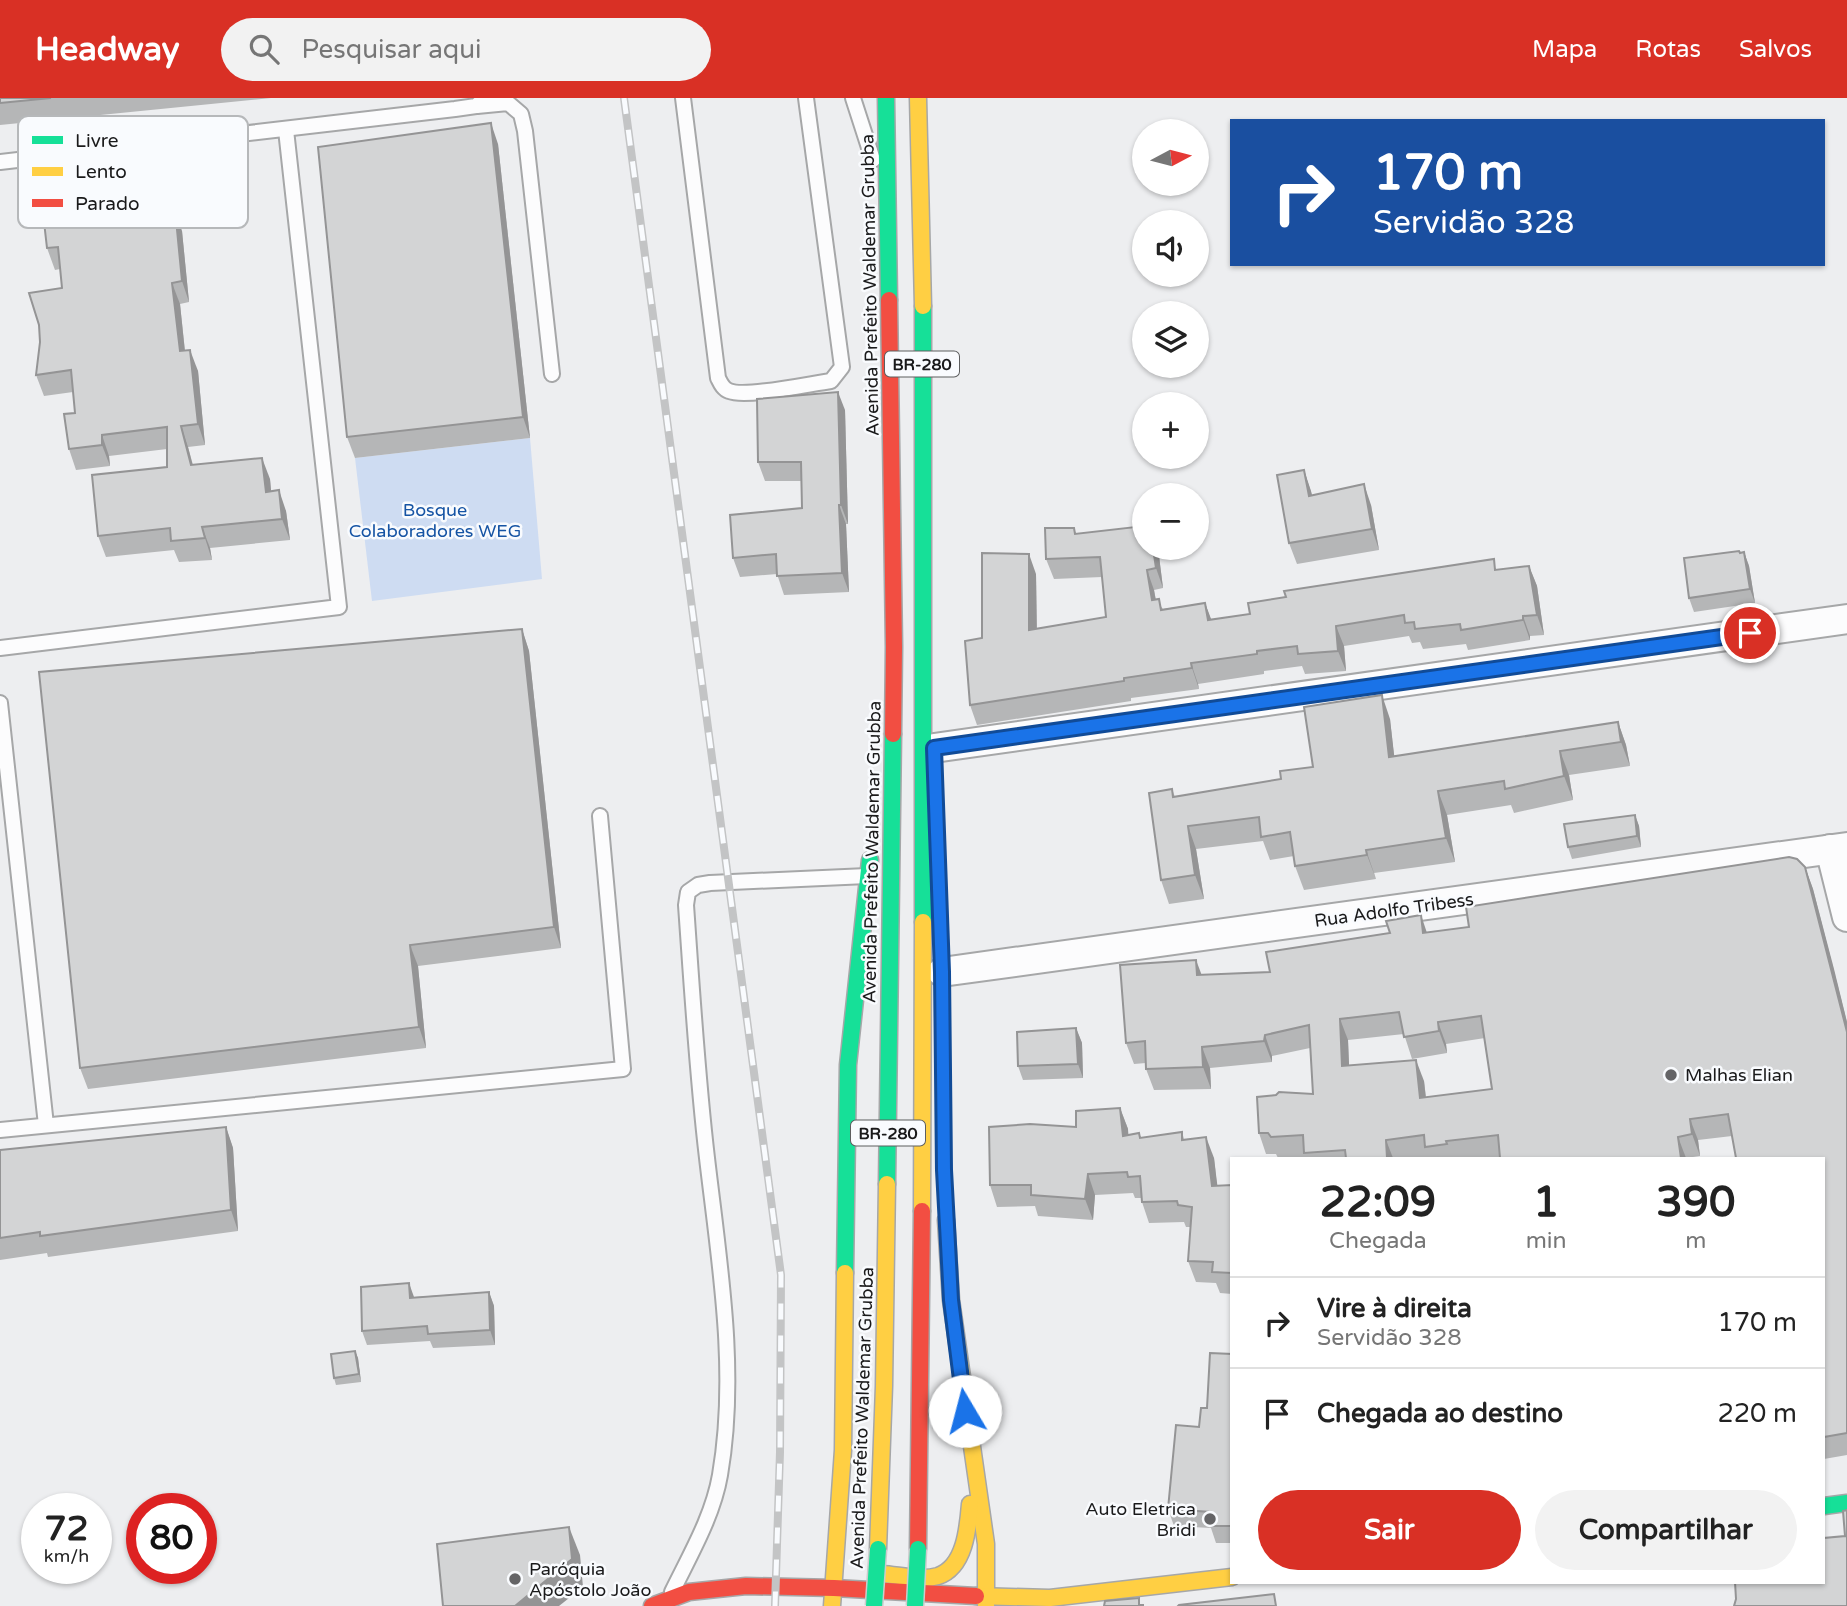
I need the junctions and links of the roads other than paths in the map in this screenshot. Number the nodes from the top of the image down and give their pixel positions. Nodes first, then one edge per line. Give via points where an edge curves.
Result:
1 (683, 98) edge
2 (806, 98) edge
3 (853, 98) edge
4 (886, 98) edge
5 (918, 98) edge
6 (481, 102) edge
7 (286, 130) junction
8 (248, 134) edge
9 (18, 160) edge
10 (0, 162) edge
11 (889, 206) junction
12 (552, 374) dead end
13 (1847, 619) edge
14 (924, 630) junction
15 (0, 648) edge
16 (0, 703) edge
17 (893, 717) junction
18 (934, 748) junction
19 (600, 816) dead end
20 (875, 823) dead end
21 (1839, 848) edge
22 (872, 850) dead end
23 (868, 876) junction
24 (939, 891) dead end
25 (1847, 917) edge
26 (942, 972) dead end
27 (46, 1125) junction
28 (0, 1130) edge
29 (946, 1209) dead end
30 (972, 1455) junction
31 (1847, 1503) edge
32 (1825, 1506) edge
33 (836, 1543) junction
34 (1230, 1577) edge
35 (834, 1588) junction
36 (669, 1599) junction
37 (987, 1601) edge
38 (652, 1606) edge
39 (832, 1606) edge
40 (874, 1606) edge
41 (915, 1606) edge

1 - 2 lane via 718,378 731,392 831,381 842,367
3 - 11 lane
4 - 11 main road, Avenida Prefeito Waldemar Grubba / BR-280
5 - 14 main road, BR-280
6 - 7 lane
6 - 12 lane via 508,103 521,114
7 - 8 lane
7 - 15 lane via 339,607
9 - 10 lane
11 - 17 main road, Avenida Prefeito Waldemar Grubba / BR-280
13 - 18 street
14 - 18 main road
14 - 41 main road, BR-280, bridge via 922,1380
16 - 27 lane
17 - 20 main road
17 - 40 main road, Avenida Prefeito Waldemar Grubba / BR-280, bridge via 884,1386
18 - 24 main road
19 - 27 lane via 624,1069
21 - 25 street
21 - 26 street, Rua Adolfo Tribess
22 - 23 main road
23 - 33 main road via 848,1065 843,1450
23 - 36 lane via 710,883 688,892 698,1074 726,1344 726,1429 719,1478 704,1525
27 - 28 lane
29 - 30 main road via 951,1300
30 - 33 main road via 964,1545 956,1563 937,1576 854,1569
30 - 37 main road via 986,1544
31 - 32 main road
33 - 35 main road
34 - 37 main road
35 - 36 main road via 715,1588
35 - 37 main road
35 - 39 main road
36 - 38 main road

